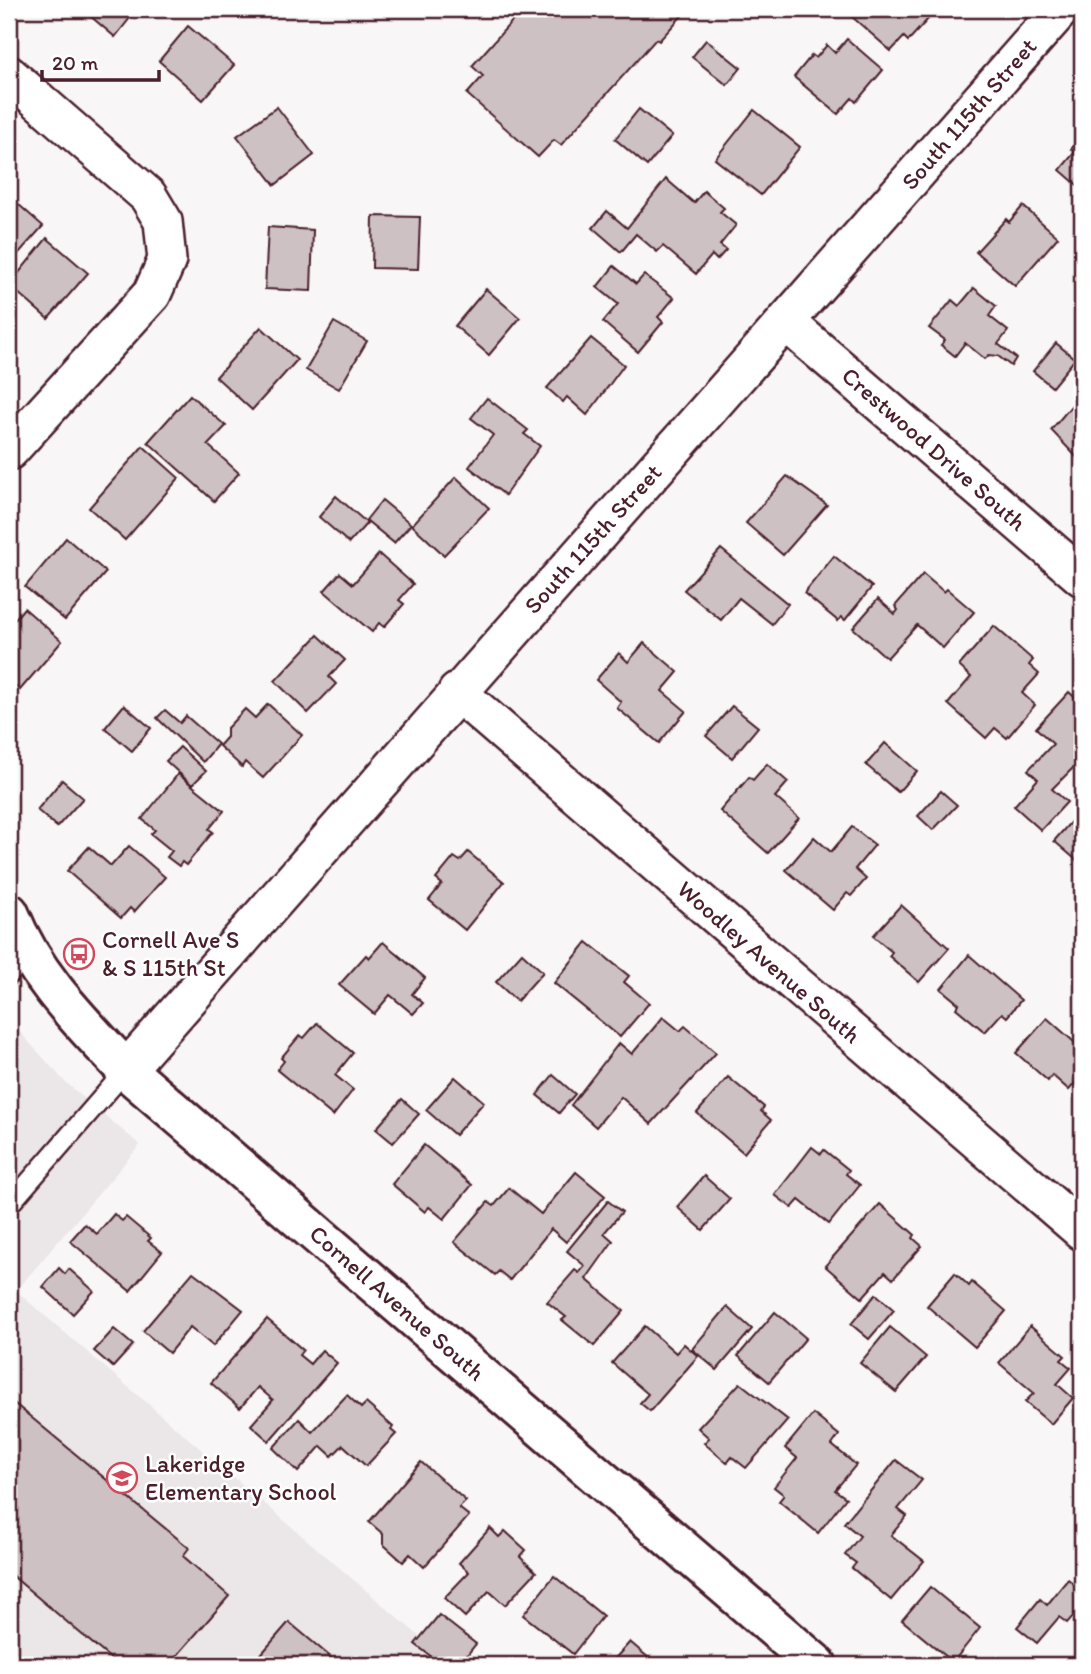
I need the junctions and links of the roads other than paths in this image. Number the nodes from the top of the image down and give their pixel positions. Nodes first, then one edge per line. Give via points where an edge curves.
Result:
1 (1061, 9) edge
2 (9, 75) edge
3 (786, 322) junction
4 (9, 451) edge
5 (1082, 577) edge
6 (457, 692) junction
7 (9, 913) edge
8 (18, 964) edge
9 (125, 1070) junction
10 (9, 1205) edge
11 (1082, 1231) edge
12 (817, 1665) edge

1 - 3 street, South 115th Street
2 - 4 street via 148,196 163,221 167,260 152,294
3 - 5 street, Crestwood Drive South
3 - 6 street, South 115th Street
6 - 9 street, South 115th Street
6 - 11 street, Woodley Avenue South
7 - 8 street, Cornell Avenue South
8 - 9 street, Cornell Avenue South
9 - 10 lane
9 - 12 street, Cornell Avenue South

